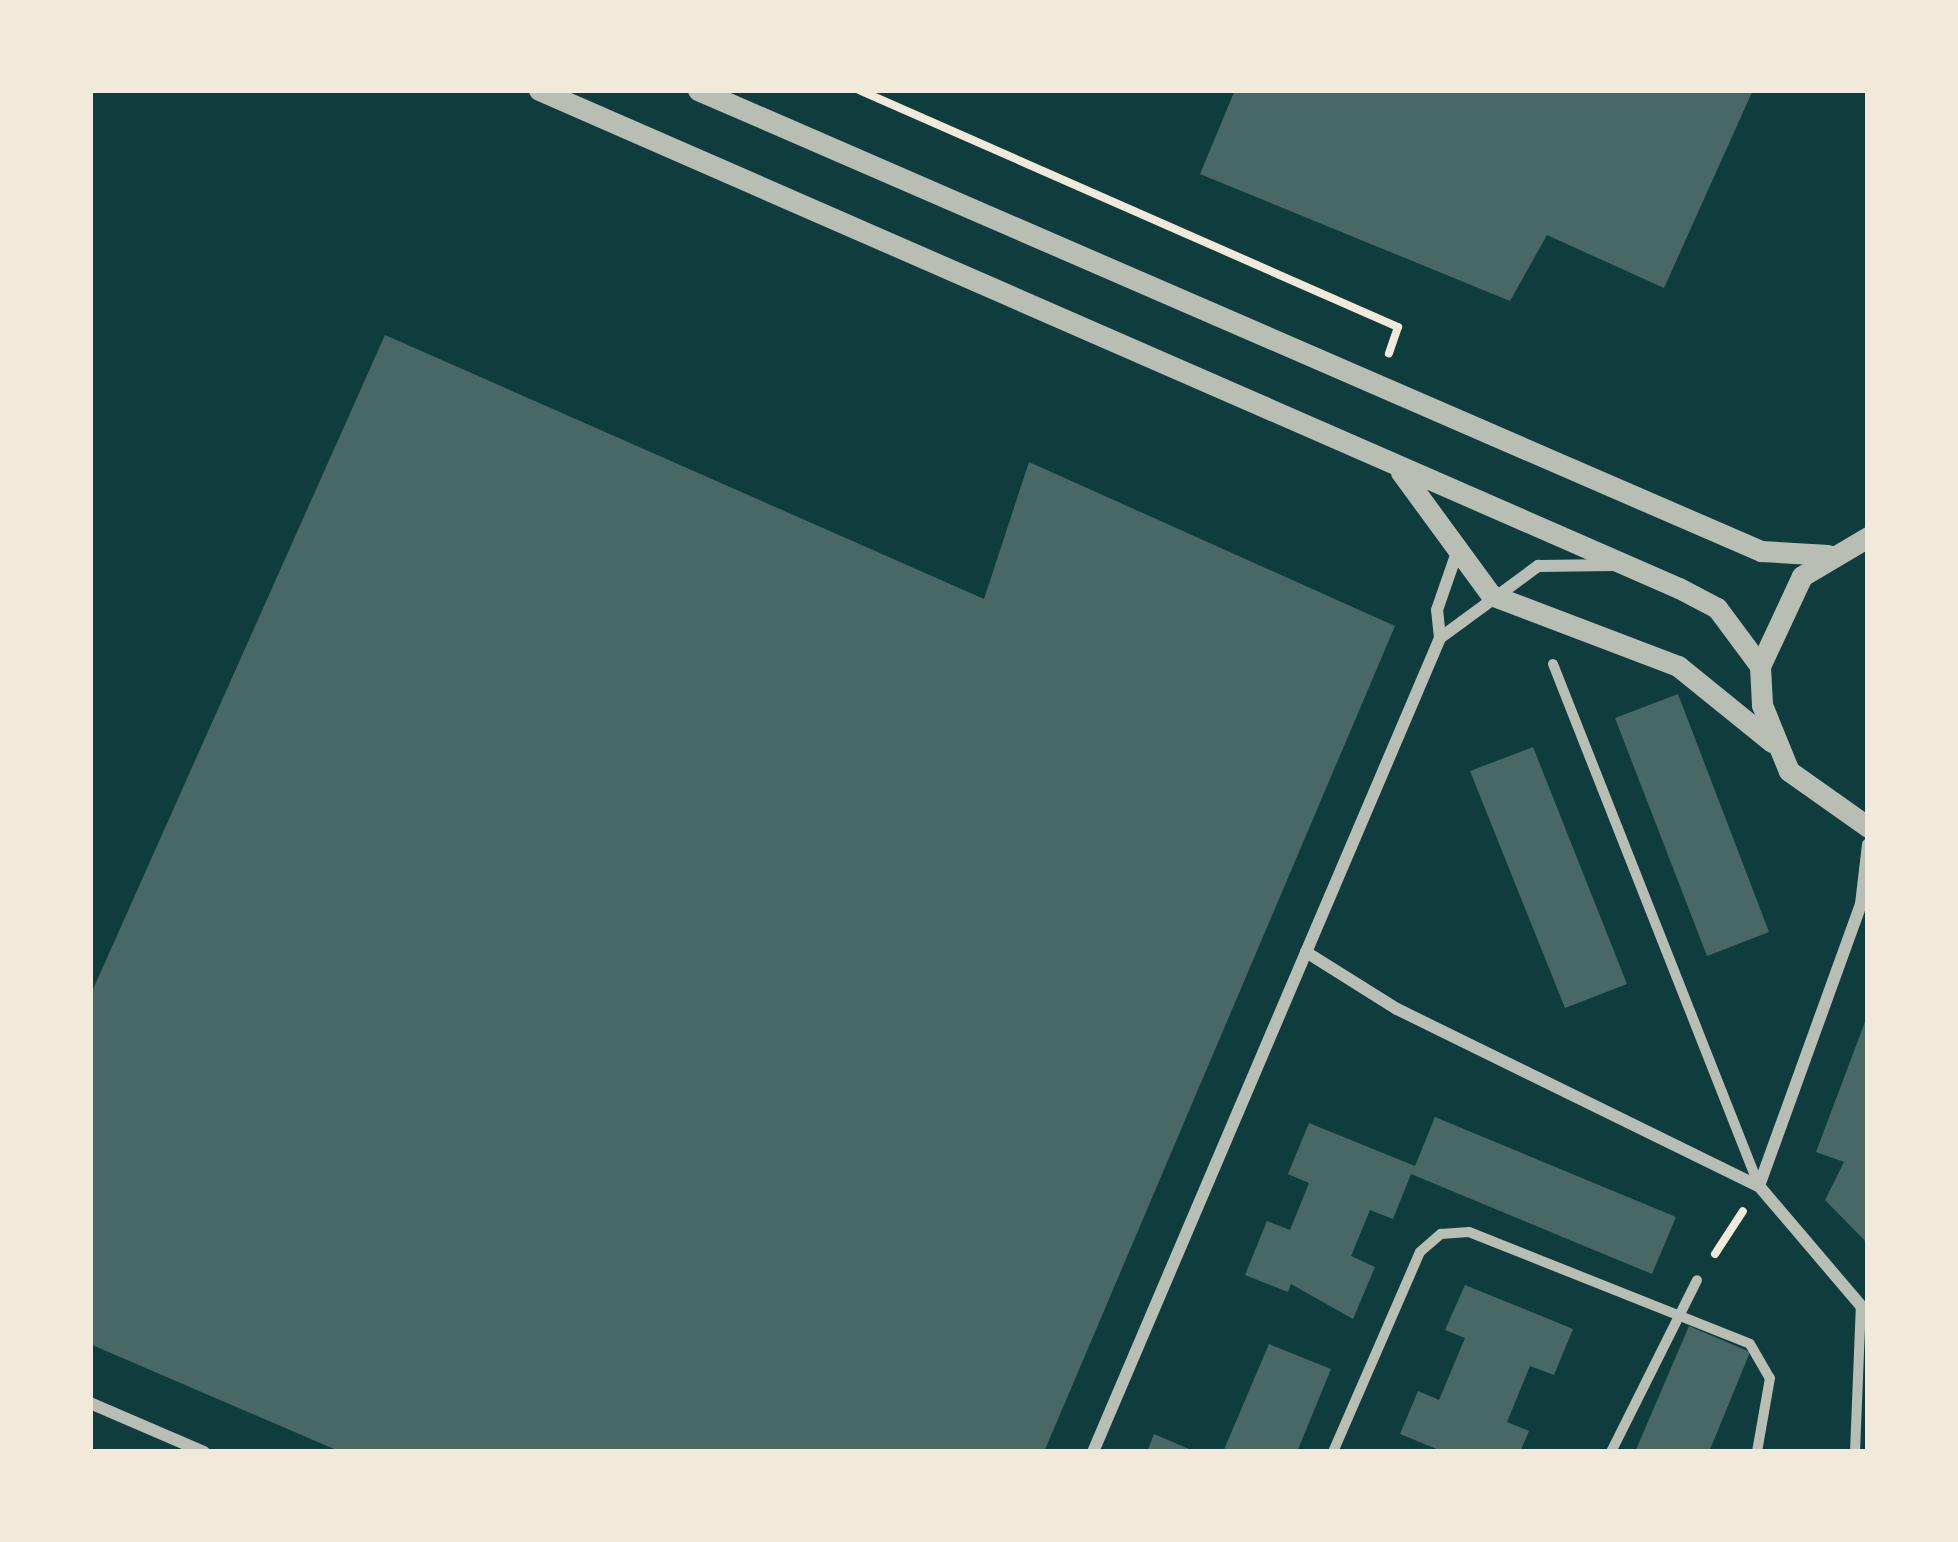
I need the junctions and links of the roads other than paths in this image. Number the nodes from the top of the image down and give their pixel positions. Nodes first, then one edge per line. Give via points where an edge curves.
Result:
1 (539, 90) edge
2 (698, 90) edge
3 (1392, 463) junction
4 (1868, 537) edge
5 (1456, 555) junction
6 (1828, 555) junction
7 (1633, 567) junction
8 (1491, 595) junction
9 (1441, 638) junction
10 (1553, 664) dead end
11 (1760, 666) junction
12 (1772, 742) junction
13 (1868, 827) edge
14 (1868, 844) edge
15 (1306, 952) junction
16 (1759, 1186) junction
17 (1697, 1280) road end
18 (1682, 1308) junction
19 (1865, 1310) edge
20 (90, 1403) edge
21 (204, 1452) edge
22 (1093, 1452) edge
23 (1334, 1452) edge
24 (1611, 1452) edge
25 (1757, 1452) edge
26 (1855, 1452) edge

1 - 3 street
2 - 6 street via 1761,551
3 - 5 street
3 - 7 street
4 - 6 street
5 - 8 street
5 - 9 street via 1437,610
6 - 11 street via 1782,602
7 - 8 street via 1538,566
7 - 11 street via 1717,608
8 - 9 street
8 - 12 street via 1678,666
9 - 15 street
10 - 16 street
11 - 12 street
12 - 13 street via 1811,795
14 - 16 street via 1862,904
15 - 16 street via 1397,1009
15 - 22 street
16 - 19 street
17 - 18 street
18 - 23 street via 1515,1244 1441,1234 1402,1286
18 - 24 street
18 - 25 street via 1769,1363
19 - 26 street
20 - 21 street

